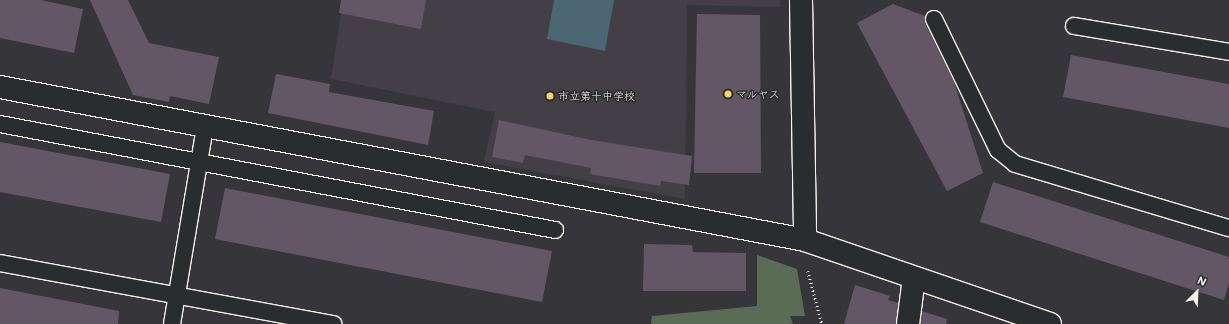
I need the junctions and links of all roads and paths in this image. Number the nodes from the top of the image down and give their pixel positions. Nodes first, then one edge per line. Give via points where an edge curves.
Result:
1 (801, 0) edge
2 (934, 19) dead end
3 (1074, 26) dead end
4 (1229, 52) edge
5 (0, 87) edge
6 (0, 124) edge
7 (205, 127) junction
8 (199, 161) junction
9 (1229, 228) edge
10 (555, 230) dead end
11 (803, 240) junction
12 (0, 264) edge
13 (914, 278) junction
14 (177, 296) junction
15 (172, 324) edge
16 (332, 324) edge
17 (822, 324) edge
18 (908, 324) edge
19 (1050, 324) edge

1 - 11 street
2 - 9 lane via 998,150 1016,164
3 - 4 lane
5 - 7 street
6 - 8 lane
7 - 8 lane
7 - 11 street
8 - 10 lane
8 - 14 lane
11 - 13 street
11 - 17 path
12 - 14 lane
13 - 18 street
13 - 19 street
14 - 15 lane
14 - 16 lane

